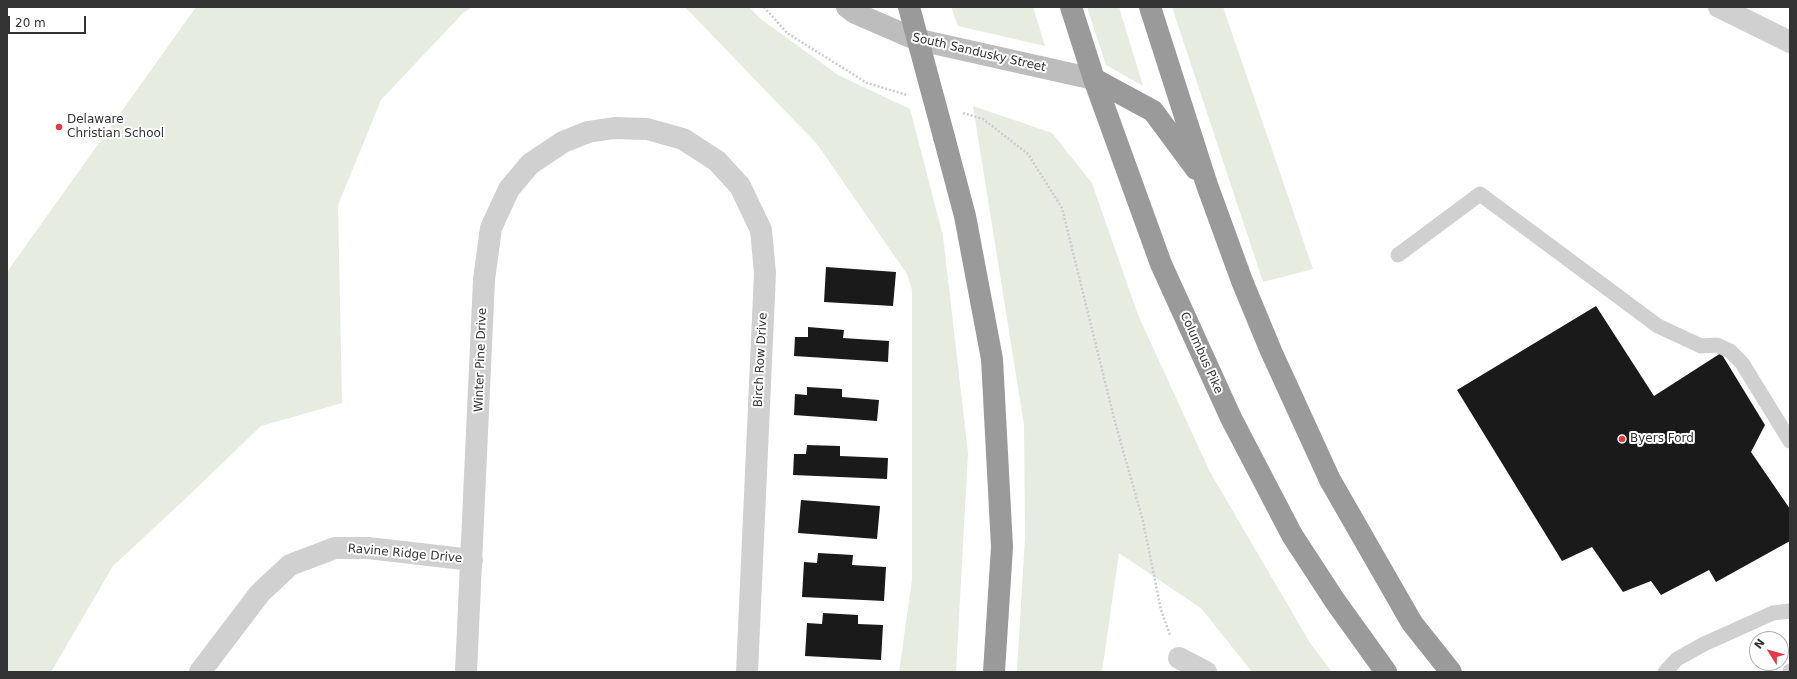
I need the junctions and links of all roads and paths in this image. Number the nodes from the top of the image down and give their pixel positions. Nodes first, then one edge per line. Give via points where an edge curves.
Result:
1 (764, 7) edge
2 (847, 7) edge
3 (909, 7) edge
4 (1071, 7) edge
5 (1150, 7) edge
6 (1719, 7) edge
7 (1790, 42) edge
8 (1094, 79) junction
9 (911, 97) dead end
10 (961, 112) dead end
11 (625, 128) joint
12 (1207, 185) junction
13 (1398, 255) dead end
14 (1790, 440) edge
15 (472, 560) junction
16 (1790, 611) edge
17 (1179, 658) joint
18 (200, 672) edge
19 (466, 672) edge
20 (747, 672) edge
21 (994, 672) edge
22 (1206, 672) edge
23 (1386, 672) edge
24 (1451, 672) edge
25 (1665, 672) edge

1 - 9 path via 787,33 867,83
2 - 8 street, South Sandusky Street via 855,13 916,39
3 - 21 highway, bridge via 965,216 992,359 1002,547
4 - 8 highway, Columbus Pike
5 - 12 highway
6 - 7 street
8 - 12 highway via 1153,111
8 - 23 highway, Columbus Pike via 1161,264 1231,418 1292,535
10 - 17 path via 983,119 1028,154 1062,208 1115,422 1143,521 1161,610
11 - 15 street, Winter Pine Drive via 588,132 563,142 530,164 509,189 491,228 484,280
11 - 20 street, Birch Row Drive via 647,129 683,139 717,161 740,186 760,230 765,273
12 - 24 highway via 1271,351 1330,480 1412,623
13 - 14 lane via 1480,194 1658,326 1701,346 1717,346 1730,351 1742,363
15 - 18 street, Ravine Ridge Drive via 368,548 335,548 290,565 260,593
15 - 19 street, Winter Pine Drive
16 - 25 lane via 1773,613 1704,644 1677,659
17 - 22 street

